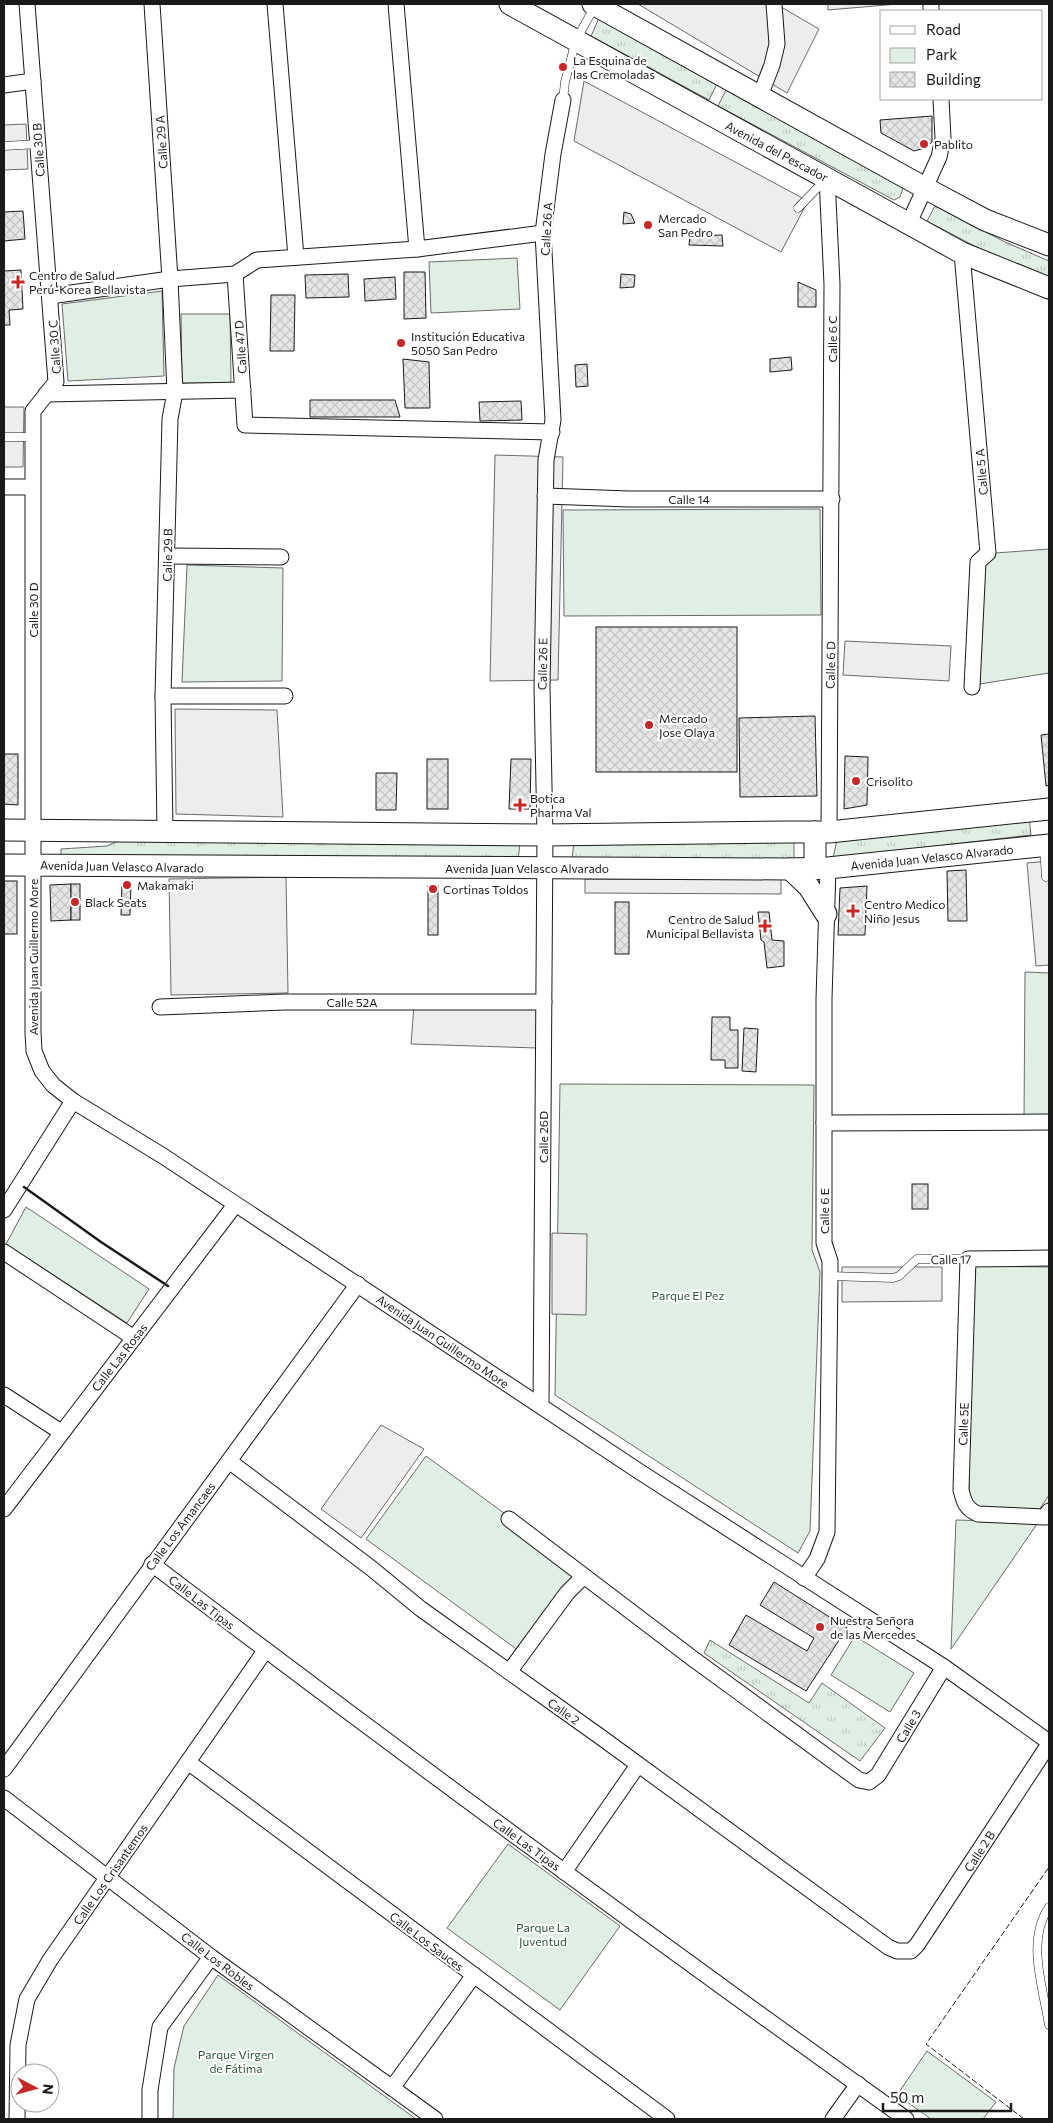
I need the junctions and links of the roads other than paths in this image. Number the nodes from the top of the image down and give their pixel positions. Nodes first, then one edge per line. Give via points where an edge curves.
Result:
1 (27, 4) edge
2 (152, 4) edge
3 (275, 4) edge
4 (396, 4) edge
5 (510, 4) edge
6 (594, 4) edge
7 (774, 4) edge
8 (576, 40) junction
9 (33, 81) junction
10 (4, 85) edge
11 (760, 96) junction
12 (563, 100) joint
13 (941, 100) edge
14 (38, 144) junction
15 (4, 146) edge
16 (827, 178) junction
17 (925, 188) junction
18 (798, 208) dead end
19 (908, 223) junction
20 (543, 233) junction
21 (1049, 245) edge
22 (417, 249) junction
23 (962, 253) junction
24 (296, 257) junction
25 (235, 274) junction
26 (170, 279) junction
27 (1049, 288) edge
28 (50, 296) junction
29 (243, 390) junction
30 (175, 392) junction
31 (46, 394) junction
32 (552, 432) junction
33 (4, 436) edge
34 (32, 437) junction
35 (546, 460) joint
36 (4, 487) edge
37 (32, 487) junction
38 (546, 496) junction
39 (832, 499) junction
40 (167, 556) junction
41 (281, 557) dead end
42 (972, 687) dead end
43 (163, 696) junction
44 (285, 696) dead end
45 (1049, 809) edge
46 (4, 830) edge
47 (33, 831) junction
48 (165, 831) junction
49 (822, 832) junction
50 (545, 835) junction
51 (1047, 845) edge
52 (4, 865) edge
53 (34, 865) junction
54 (545, 868) junction
55 (822, 868) junction
56 (790, 869) junction
57 (1046, 877) dead end
58 (826, 914) junction
59 (544, 1002) junction
60 (160, 1007) dead end
61 (73, 1101) junction
62 (1049, 1122) edge
63 (824, 1123) junction
64 (235, 1205) junction
65 (4, 1210) edge
66 (4, 1252) edge
67 (1049, 1258) edge
68 (968, 1259) junction
69 (830, 1276) junction
70 (358, 1284) junction
71 (134, 1338) junction
72 (4, 1395) edge
73 (541, 1406) junction
74 (61, 1432) junction
75 (229, 1461) junction
76 (4, 1509) edge
77 (1047, 1514) edge
78 (509, 1519) dead end
79 (152, 1564) junction
80 (583, 1577) junction
81 (804, 1578) junction
82 (266, 1651) junction
83 (944, 1667) junction
84 (509, 1672) junction
85 (1049, 1743) edge
86 (188, 1762) junction
87 (638, 1765) junction
88 (4, 1769) edge
89 (4, 1798) edge
90 (564, 1872) junction
91 (109, 1877) junction
92 (1049, 1907) edge
93 (904, 1951) joint
94 (211, 1957) junction
95 (474, 1975) junction
96 (1049, 2025) edge
97 (858, 2084) junction
98 (392, 2088) junction
99 (17, 2119) edge
100 (150, 2119) edge
101 (436, 2119) edge
102 (667, 2119) edge
103 (832, 2119) edge
104 (906, 2119) edge

1 - 9 street, Calle 30 B
2 - 26 street, Calle 29 A
3 - 24 street
4 - 22 street
5 - 8 main road, Avenida del Pescador
6 - 8 lane, Calle 26 A
6 - 11 main road
7 - 11 street via 777,44
8 - 12 lane, Calle 26 A
8 - 16 main road, Avenida del Pescador
9 - 10 street
9 - 14 street, Calle 30 B
11 - 17 main road
12 - 20 street, Calle 26 A
13 - 17 street via 943,138 939,157
14 - 15 lane
14 - 28 street, Calle 30 B
16 - 18 lane
16 - 19 main road, Avenida del Pescador
16 - 39 street, Calle 6 C via 832,284
17 - 19 street
17 - 21 main road via 985,220
19 - 23 main road, Avenida del Pescador
20 - 22 street
20 - 32 street, Calle 26 A via 554,420
22 - 24 street
23 - 27 main road, Avenida del Pescador
23 - 42 street, Calle 5 A via 988,553 978,562
24 - 25 street via 257,260
25 - 26 street
25 - 29 street, Calle 47 D
26 - 28 street
26 - 30 street, Calle 29 B
28 - 31 street, Calle 30 C via 56,382
29 - 30 street
29 - 32 street, Calle 47 D via 245,424
30 - 31 street
30 - 40 street, Calle 29 B via 170,419
31 - 34 street, Calle 30 D via 32,411
32 - 35 street, Calle 26 A
33 - 34 lane
34 - 37 street, Calle 30 D
35 - 38 street, Calle 26 E
36 - 37 street
37 - 47 street, Calle 30 D
38 - 39 street, Calle 14
38 - 50 street, Calle 26 E via 542,688
39 - 49 street, Calle 6 D
40 - 41 street
40 - 43 street, Calle 29 B
43 - 44 street
43 - 48 street, Calle 29 B
45 - 49 main road
46 - 47 main road
47 - 48 main road
47 - 53 street, Avenida Juan Guillermo More
48 - 50 main road
49 - 50 main road
49 - 55 main road
50 - 54 street, Calle 26 E
51 - 55 main road, Avenida Juan Velasco Alvarado
51 - 57 lane
52 - 53 main road, Avenida Juan Velasco Alvarado
53 - 54 main road, Avenida Juan Velasco Alvarado
53 - 61 street, Avenida Juan Guillermo More via 34,1052 42,1071 53,1085
54 - 56 main road, Avenida Juan Velasco Alvarado
54 - 59 street, Calle 26D
55 - 56 main road, Avenida Juan Velasco Alvarado
55 - 58 street, Calle 6 E
56 - 58 main road via 810,888
58 - 63 street, Calle 6 E
59 - 60 street, Calle 52A via 284,1002
59 - 73 street, Calle 26D
61 - 64 street, Avenida Juan Guillermo More
61 - 65 street
62 - 63 street
63 - 69 street, Calle 6 E via 824,1244 830,1261
64 - 70 street, Avenida Juan Guillermo More
64 - 71 street, Calle Las Rosas
66 - 71 street
67 - 68 street, Calle 17
68 - 69 lane, Calle 17 via 917,1259 893,1278
68 - 77 street, Calle 5E via 961,1490 964,1501 969,1510 978,1514
69 - 81 street, Calle 6 E via 827,1532 817,1559
70 - 73 street, Avenida Juan Guillermo More
70 - 75 street, Calle Los Amancaes
71 - 74 street, Calle Las Rosas
72 - 74 street
73 - 81 street, Avenida Juan Guillermo More
74 - 76 street, Calle Las Rosas
75 - 79 street, Calle Los Amancaes
75 - 84 street, Calle 2
78 - 80 street
79 - 82 street, Calle Las Tipas
79 - 88 street, Calle Los Amancaes
80 - 83 street, Calle 3 via 859,1780 869,1782 878,1775
80 - 84 street
81 - 83 street, Avenida Juan Guillermo More
82 - 86 street, Calle Los Crisantemos
82 - 90 street, Calle Las Tipas
83 - 85 street, Avenida Juan Guillermo More
84 - 87 street, Calle 2
85 - 93 street, Calle 2 B via 917,1946 911,1951
86 - 91 street, Calle Los Crisantemos
86 - 95 street, Calle Los Sauces
87 - 90 street
87 - 93 street, Calle 2 via 888,1947
89 - 91 street, Calle Los Robles
90 - 97 street, Calle Las Tipas
91 - 94 street, Calle Los Robles
91 - 99 street, Calle Los Crisantemos via 27,1998 18,2046
92 - 96 lane via 1038,1932 1037,1952
94 - 98 street, Calle Los Robles
94 - 100 street via 160,2027 150,2090
95 - 98 street
95 - 102 street, Calle Los Sauces
97 - 103 street
97 - 104 street, Calle Las Tipas
98 - 101 street, Calle Los Robles

